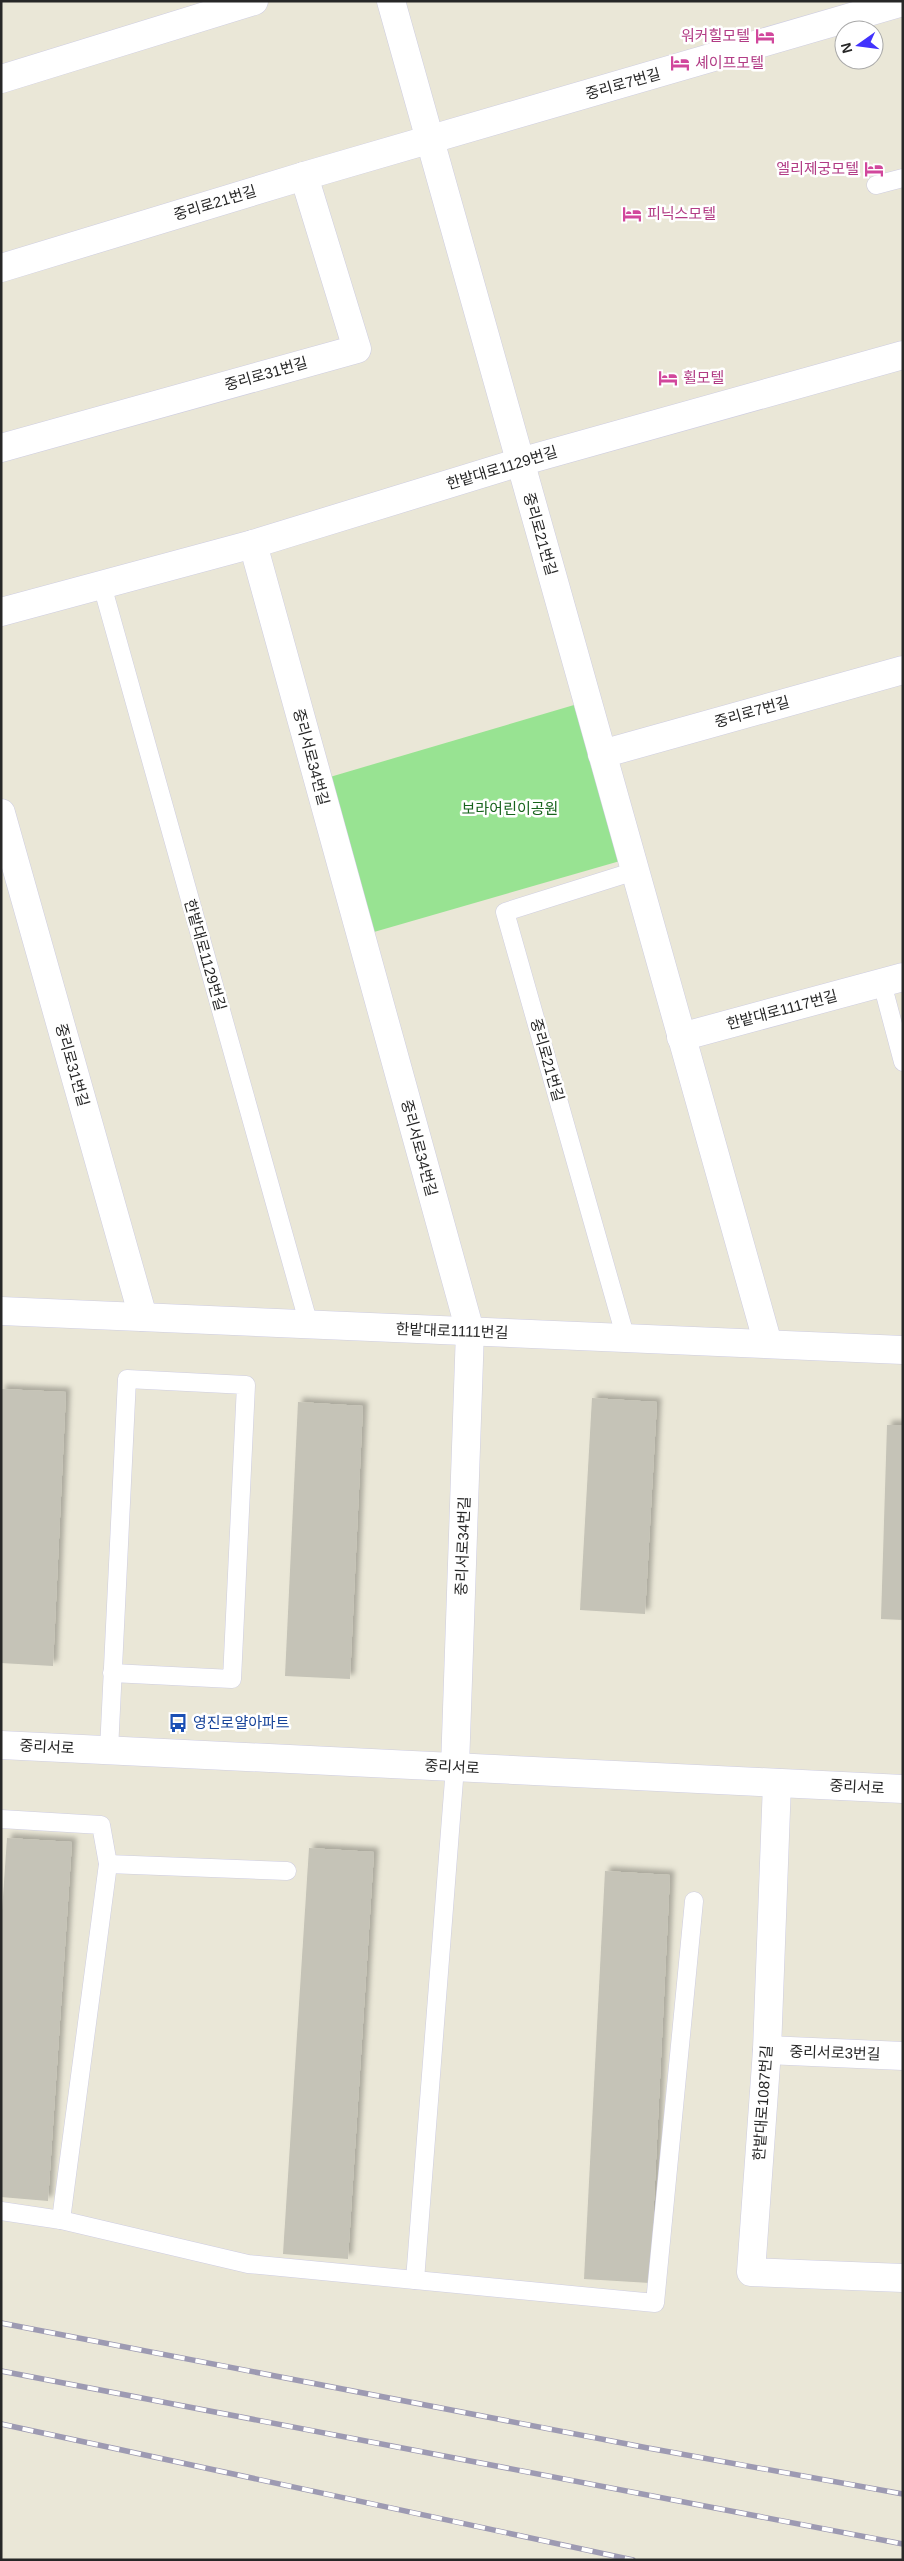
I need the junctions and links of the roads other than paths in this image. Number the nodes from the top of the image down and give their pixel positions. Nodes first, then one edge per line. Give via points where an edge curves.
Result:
1 (254, 1) edge
2 (391, 1) edge
3 (903, 2) edge
4 (1, 79) edge
5 (430, 140) junction
6 (304, 176) junction
7 (903, 178) edge
8 (876, 185) dead end
9 (1, 268) edge
10 (903, 355) edge
11 (1, 448) edge
12 (520, 462) junction
13 (253, 544) junction
14 (102, 585) junction
15 (1, 612) edge
16 (903, 670) edge
17 (602, 754) junction
18 (1, 813) edge
19 (635, 871) junction
20 (892, 980) edge
21 (681, 1037) junction
22 (903, 1062) edge
23 (1, 1311) edge
24 (143, 1318) junction
25 (309, 1325) junction
26 (470, 1331) junction
27 (626, 1339) junction
28 (768, 1344) junction
29 (903, 1350) edge
30 (112, 1673) junction
31 (1, 1745) edge
32 (109, 1750) junction
33 (455, 1767) junction
34 (776, 1783) junction
35 (903, 1789) edge
36 (1, 1819) edge
37 (108, 1864) junction
38 (287, 1871) dead end
39 (694, 1901) dead end
40 (767, 2050) junction
41 (903, 2056) edge
42 (1, 2211) edge
43 (62, 2220) junction
44 (903, 2278) edge
45 (415, 2280) junction

1 - 4 street
2 - 5 street, 중리로21번길
3 - 5 street, 중리로7번길
5 - 6 street, 중리로21번길
5 - 12 street, 중리로21번길
6 - 9 street, 중리로21번길
6 - 11 street, 중리로31번길 via 356,349
7 - 8 lane
10 - 12 street, 한밭대로1129번길
12 - 13 street, 한밭대로1129번길
12 - 17 street, 중리로21번길
13 - 14 street, 한밭대로1129번길
13 - 26 street, 중리서로34번길
14 - 15 street, 한밭대로1129번길
14 - 25 lane, 한밭대로1129번길
16 - 17 street, 중리로7번길
17 - 19 street, 중리로21번길
18 - 24 street, 중리로31번길
19 - 21 street, 중리로21번길
19 - 27 lane, 중리로21번길 via 505,912
20 - 21 street, 한밭대로1117번길
20 - 22 lane, 한밭대로1117번길
21 - 28 street, 중리로21번길
23 - 24 street, 한밭대로1111번길
24 - 25 street, 한밭대로1111번길
25 - 26 street, 한밭대로1111번길
26 - 27 street, 한밭대로1111번길
26 - 33 street, 중리서로34번길
27 - 28 street, 한밭대로1111번길
28 - 29 street, 한밭대로1111번길
30 - 30 lane via 127,1379 246,1385 232,1679
30 - 32 lane
31 - 32 street, 중리서로
32 - 33 street, 중리서로
33 - 34 street, 중리서로
33 - 45 lane
34 - 35 street, 중리서로
34 - 40 street, 한밭대로1087번길
36 - 37 lane via 101,1825
37 - 38 lane
37 - 43 lane
39 - 45 lane via 655,2303
40 - 41 street, 중리서로3번길
40 - 44 street, 한밭대로1087번길 via 751,2272
42 - 43 lane
43 - 45 lane via 248,2264

